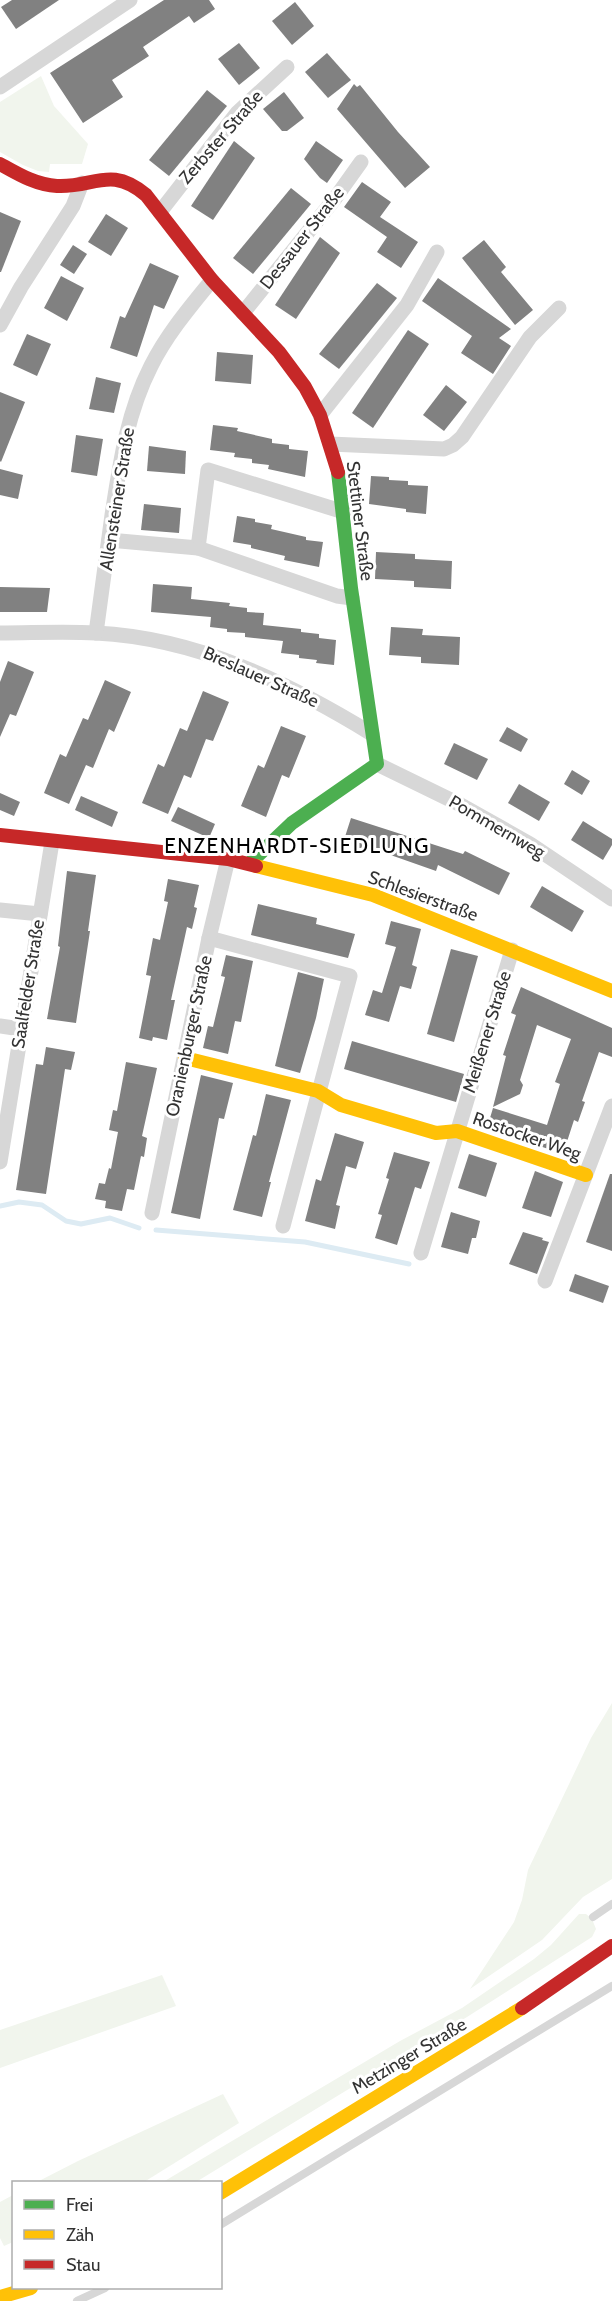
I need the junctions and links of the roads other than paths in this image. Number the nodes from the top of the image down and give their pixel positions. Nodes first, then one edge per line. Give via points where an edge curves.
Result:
1 (130, 0) edge
2 (287, 67) dead end
3 (0, 87) edge
4 (361, 162) dead end
5 (0, 164) edge
6 (82, 183) junction
7 (160, 212) junction
8 (437, 252) dead end
9 (212, 280) junction
10 (559, 308) dead end
11 (243, 313) junction
12 (0, 325) edge
13 (320, 416) junction
14 (330, 444) junction
15 (344, 512) junction
16 (109, 540) junction
17 (198, 548) junction
18 (352, 598) junction
19 (0, 633) edge
20 (96, 633) junction
21 (372, 734) junction
22 (377, 764) junction
23 (0, 835) edge
24 (52, 842) junction
25 (228, 859) junction
26 (250, 863) junction
27 (612, 899) edge
28 (0, 910) edge
29 (40, 914) junction
30 (209, 938) junction
31 (512, 950) junction
32 (612, 992) edge
33 (0, 1026) edge
34 (21, 1029) junction
35 (185, 1058) junction
36 (318, 1091) junction
37 (612, 1106) edge
38 (457, 1131) junction
39 (0, 1162) edge
40 (586, 1175) junction
41 (152, 1213) dead end
42 (283, 1226) dead end
43 (421, 1253) dead end
44 (545, 1281) dead end
45 (612, 1904) edge
46 (593, 1917) dead end
47 (612, 1946) edge
48 (612, 1986) edge
49 (222, 2192) edge
50 (222, 2225) edge
51 (28, 2289) edge
52 (103, 2289) edge
53 (0, 2297) edge
54 (77, 2301) edge

1 - 3 street
2 - 7 street, Zerbster Straße via 237,113
4 - 11 street, Dessauer Straße
5 - 6 street, Stettiner Straße via 30,180 57,186
6 - 7 street, Stettiner Straße via 111,178 124,181 146,195
6 - 12 street via 73,206
7 - 9 street, Stettiner Straße
8 - 13 street via 407,305
9 - 11 street, Stettiner Straße
9 - 16 street, Allensteiner Straße via 165,342 134,405 122,449
10 - 14 street via 530,337 453,445 434,449
11 - 13 street, Stettiner Straße via 279,352 305,387
13 - 14 street, Stettiner Straße
14 - 15 street, Stettiner Straße via 340,477
15 - 17 street via 208,470
15 - 18 street, Stettiner Straße
16 - 17 street
16 - 20 street, Allensteiner Straße
17 - 18 street
18 - 21 street, Stettiner Straße
19 - 20 street, Breslauer Straße
20 - 21 street, Breslauer Straße via 196,649 289,686
21 - 22 street, Stettiner Straße
22 - 26 street via 292,823
22 - 27 street, Pommernweg via 530,844
23 - 24 street, Schlesierstraße
24 - 25 street, Schlesierstraße
24 - 29 street, Saalfelder Straße
25 - 26 street, Schlesierstraße
25 - 30 street, Oranienburger Straße
26 - 31 street, Schlesierstraße via 374,895
28 - 29 street
29 - 34 street, Saalfelder Straße
30 - 35 street, Oranienburger Straße
30 - 36 street via 350,976
31 - 32 street, Schlesierstraße
31 - 38 street, Meißener Straße
33 - 34 street
34 - 39 street, Saalfelder Straße
35 - 36 street, Rostocker Weg
35 - 41 street, Oranienburger Straße
36 - 38 street, Rostocker Weg via 340,1105 435,1133
36 - 42 street
37 - 40 street
38 - 40 street, Rostocker Weg
38 - 43 street, Meißener Straße
40 - 44 street
45 - 46 lane
47 - 49 street, Metzinger Straße via 512,2015
48 - 50 lane
51 - 53 street
52 - 54 lane

